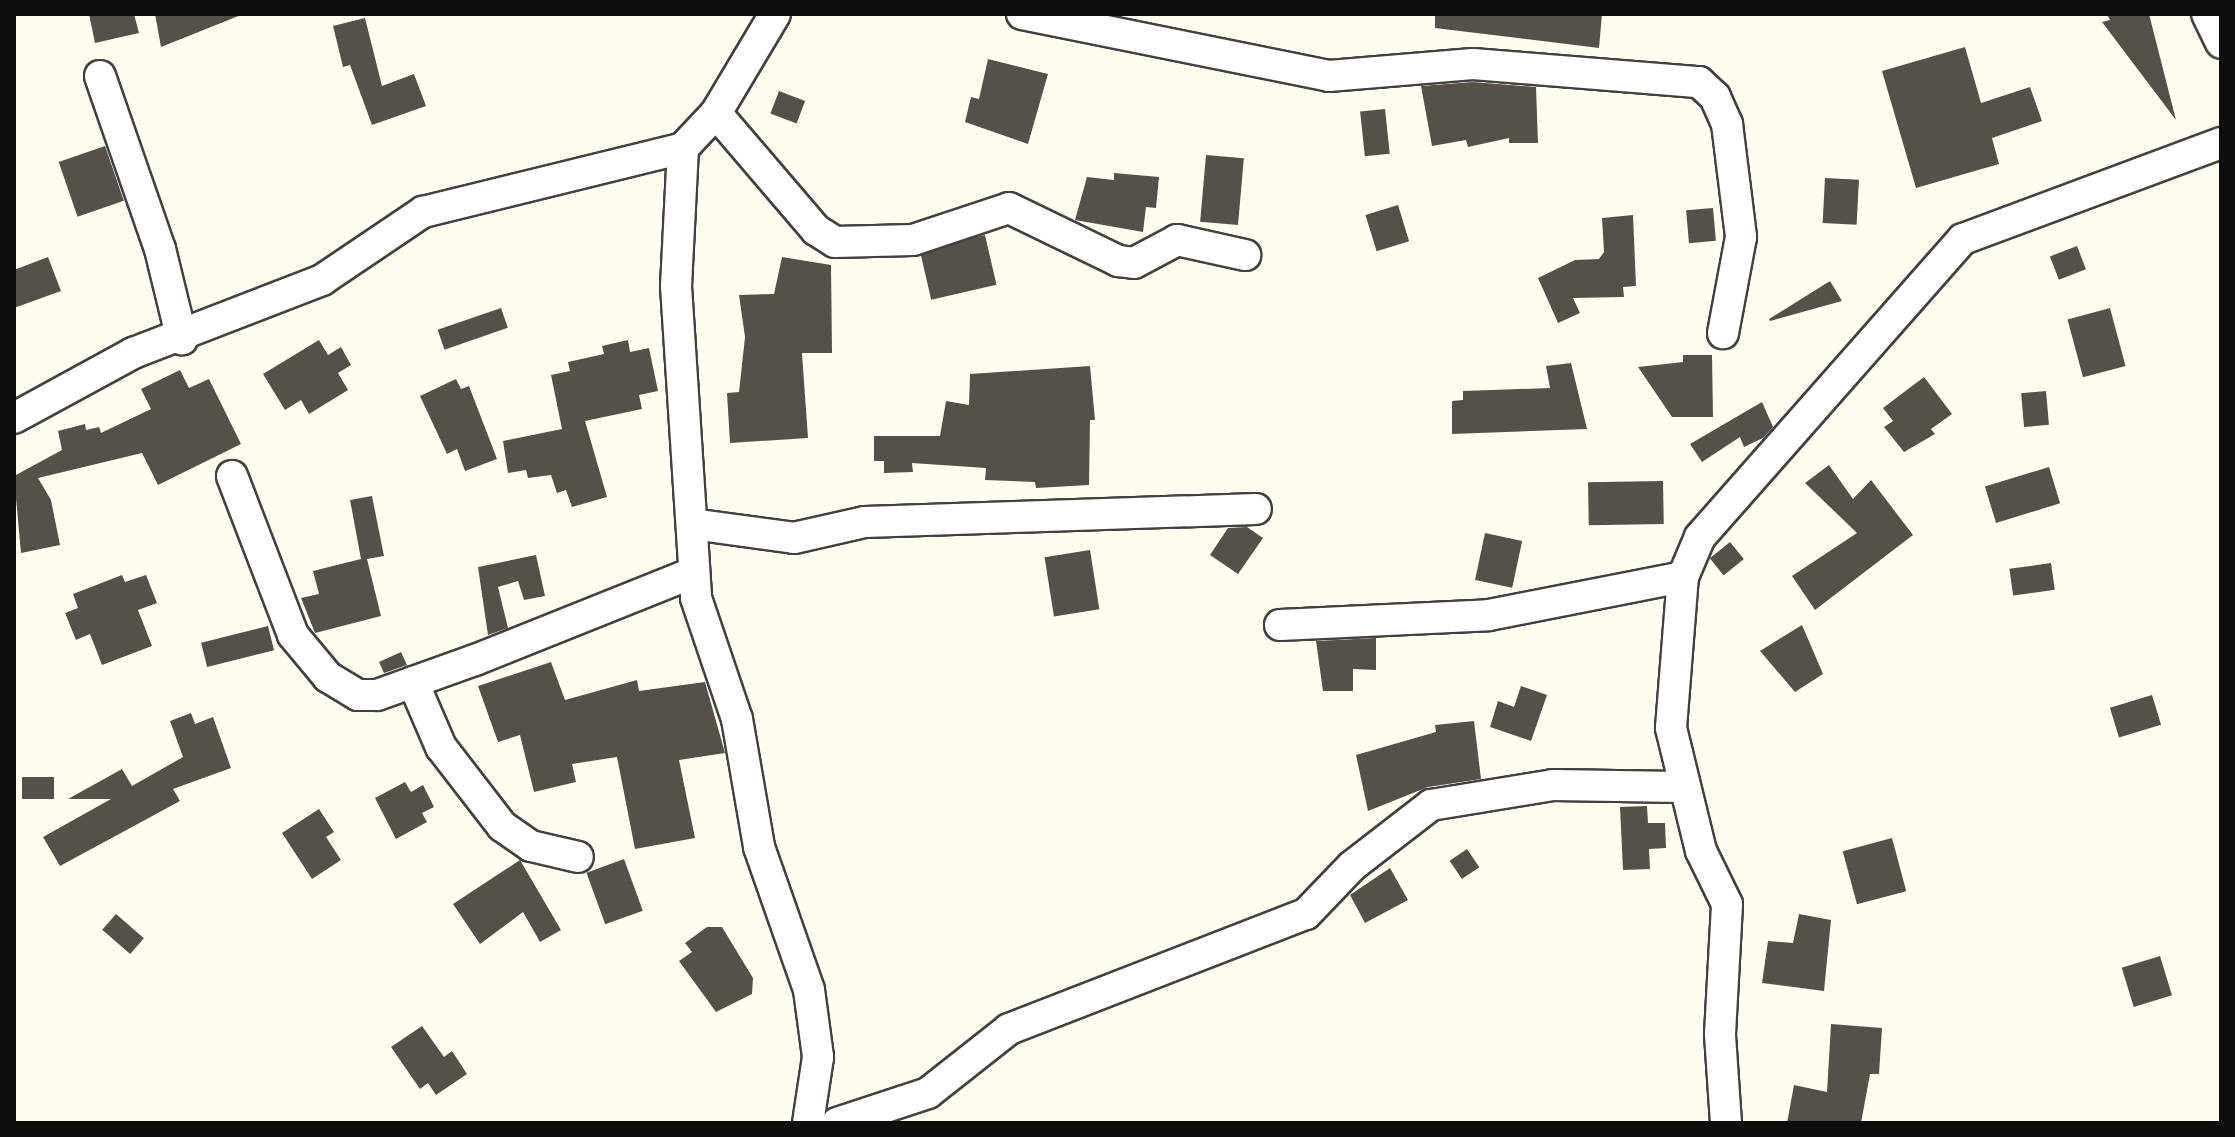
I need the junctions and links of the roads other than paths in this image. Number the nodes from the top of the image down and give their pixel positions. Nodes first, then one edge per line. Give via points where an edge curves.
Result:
1 (775, 14) edge
2 (1022, 14) edge
3 (2207, 14) edge
4 (1074, 19) edge
5 (2221, 43) edge
6 (100, 76) dead end
7 (716, 113) junction
8 (2221, 143) edge
9 (683, 148) junction
10 (1245, 255) dead end
11 (1723, 333) dead end
12 (182, 339) junction
13 (14, 418) edge
14 (232, 476) dead end
15 (1256, 509) dead end
16 (692, 524) junction
17 (693, 573) junction
18 (1683, 577) junction
19 (1280, 625) dead end
20 (413, 682) junction
21 (1681, 787) junction
22 (578, 857) dead end
23 (808, 1123) edge
24 (837, 1123) edge
25 (1726, 1123) edge

1 - 7 street
2 - 4 street
3 - 5 street
4 - 11 street via 1329,76 1473,64 1699,82 1715,97 1727,124 1741,237
6 - 12 street via 160,249
7 - 9 street
7 - 10 street via 816,230 835,242 913,240 1009,208 1118,261 1134,263 1177,240
8 - 18 street via 2047,202 1955,245 1807,418 1723,503
9 - 12 street via 423,212 322,280
9 - 16 street via 676,286
12 - 13 street via 83,376
14 - 20 street via 282,610 308,658 358,695
15 - 16 street via 865,522 794,538
16 - 17 street
17 - 20 street
17 - 23 street via 702,621 737,719 759,847 809,990 818,1057
18 - 19 street via 1489,615
18 - 21 street via 1670,690
20 - 22 street via 441,747 502,826 531,846
21 - 24 street via 1553,785 1431,805 1352,866 1306,914 1127,989 1020,1024 919,1098
21 - 25 street via 1727,904 1720,1034

